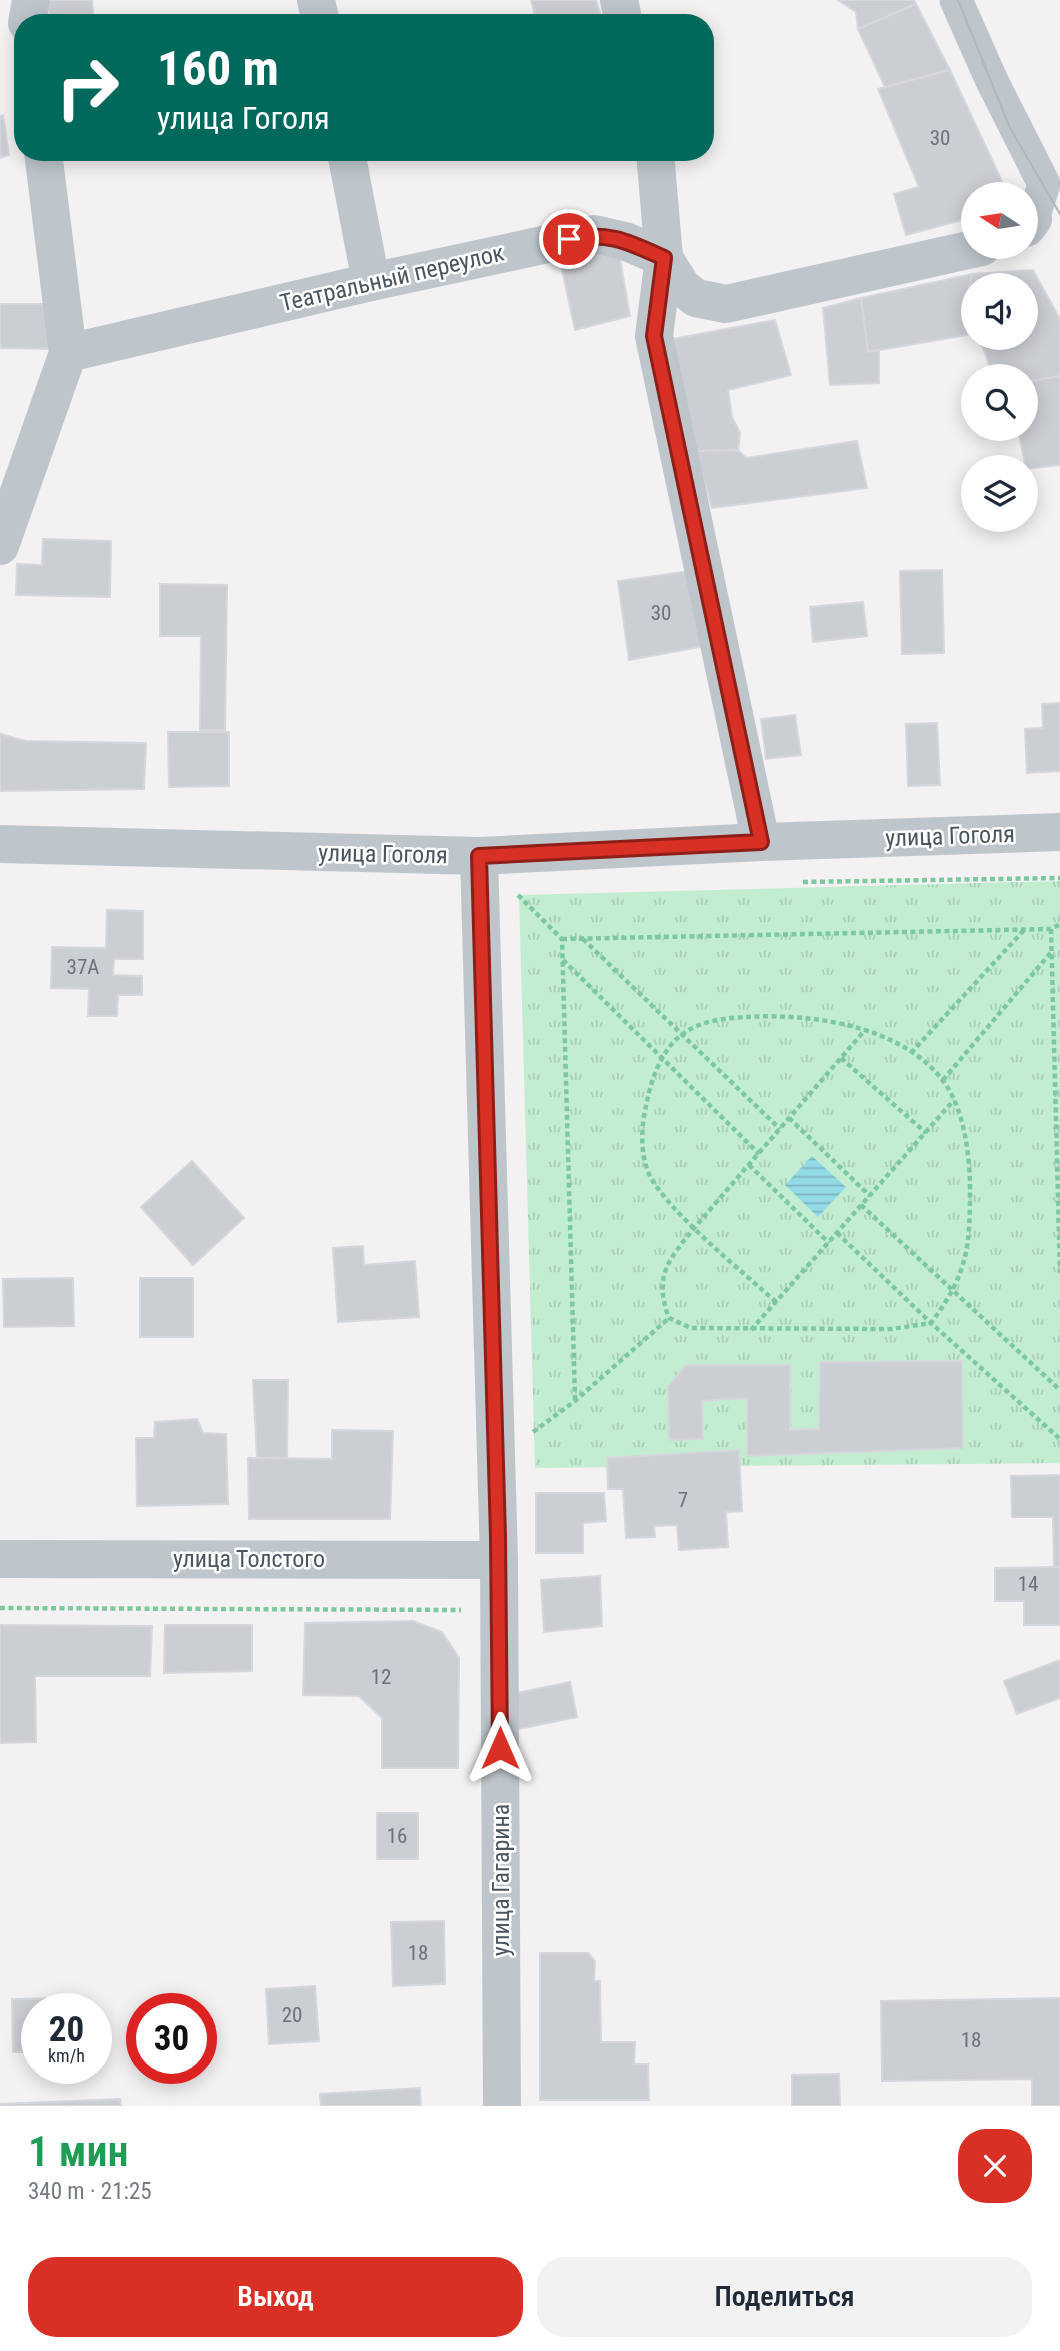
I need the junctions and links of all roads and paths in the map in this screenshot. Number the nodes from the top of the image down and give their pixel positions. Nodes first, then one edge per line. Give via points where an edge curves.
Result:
1 (956, 0) edge
2 (44, 161) edge
3 (348, 161) edge
4 (656, 161) edge
5 (1038, 200) edge
6 (961, 252) edge
7 (664, 258) junction
8 (371, 282) junction
9 (68, 354) junction
10 (0, 546) edge
11 (1060, 832) edge
12 (761, 842) junction
13 (0, 845) edge
14 (480, 872) junction
15 (1060, 878) edge
16 (801, 882) dead end
17 (532, 893) dead end
18 (519, 895) junction
19 (1060, 924) edge
20 (1051, 929) junction
21 (1024, 930) junction
22 (562, 939) junction
23 (583, 939) junction
24 (1053, 950) junction
25 (563, 959) junction
26 (865, 1030) junction
27 (682, 1034) junction
28 (911, 1053) junction
29 (662, 1057) junction
30 (841, 1058) junction
31 (943, 1080) junction
32 (955, 1100) junction
33 (789, 1118) junction
34 (780, 1129) junction
35 (926, 1133) junction
36 (759, 1154) junction
37 (749, 1165) junction
38 (870, 1196) junction
39 (861, 1205) junction
40 (695, 1227) junction
41 (837, 1233) junction
42 (829, 1242) junction
43 (1060, 1273) edge
44 (954, 1292) junction
45 (776, 1302) junction
46 (669, 1318) junction
47 (931, 1323) junction
48 (751, 1330) junction
49 (1060, 1390) edge
50 (576, 1401) junction
51 (1060, 1439) edge
52 (497, 1467) junction
53 (0, 1559) edge
54 (499, 1560) junction
55 (0, 1608) edge
56 (499, 1610) junction
57 (502, 2106) edge

1 - 5 street via 1044,184
2 - 9 street
3 - 8 street
4 - 7 street
6 - 7 street via 726,304 695,298 681,287
7 - 8 street, Театральный переулок via 594,234
7 - 12 street via 654,336
8 - 9 street, Театральный переулок
9 - 10 street
11 - 12 street, улица Гоголя
12 - 14 street, улица Гоголя
13 - 14 street, улица Гоголя
14 - 18 path
14 - 52 street, улица Гагарина
15 - 16 path
17 - 18 path
18 - 22 path
19 - 20 path
20 - 21 path
20 - 24 path
21 - 23 path
21 - 28 path
22 - 23 path
22 - 25 path
23 - 27 path
24 - 31 path
24 - 43 path
25 - 29 path
25 - 50 path
26 - 27 path via 810,1017 774,1015 729,1018
26 - 28 path
26 - 30 path
27 - 29 path
27 - 34 path
28 - 31 path
29 - 36 path
29 - 40 path via 649,1089 642,1145 648,1173 660,1193
30 - 33 path
30 - 35 path
31 - 32 path
32 - 35 path
32 - 44 path via 970,1167 970,1216 965,1261
33 - 34 path
33 - 38 path
34 - 36 path
35 - 38 path
36 - 37 path
37 - 40 path
37 - 42 path
38 - 39 path
39 - 41 path
39 - 44 path
40 - 45 path
40 - 46 path via 669,1258 662,1278
41 - 42 path
41 - 47 path
42 - 45 path
44 - 47 path
44 - 49 path
45 - 48 path
46 - 48 path via 691,1328
46 - 50 path
47 - 48 path via 892,1329
47 - 51 path
50 - 52 path via 531,1433
52 - 54 street, улица Гагарина
53 - 54 street, улица Толстого
54 - 56 street, улица Гагарина
55 - 56 path
56 - 57 street, улица Гагарина

